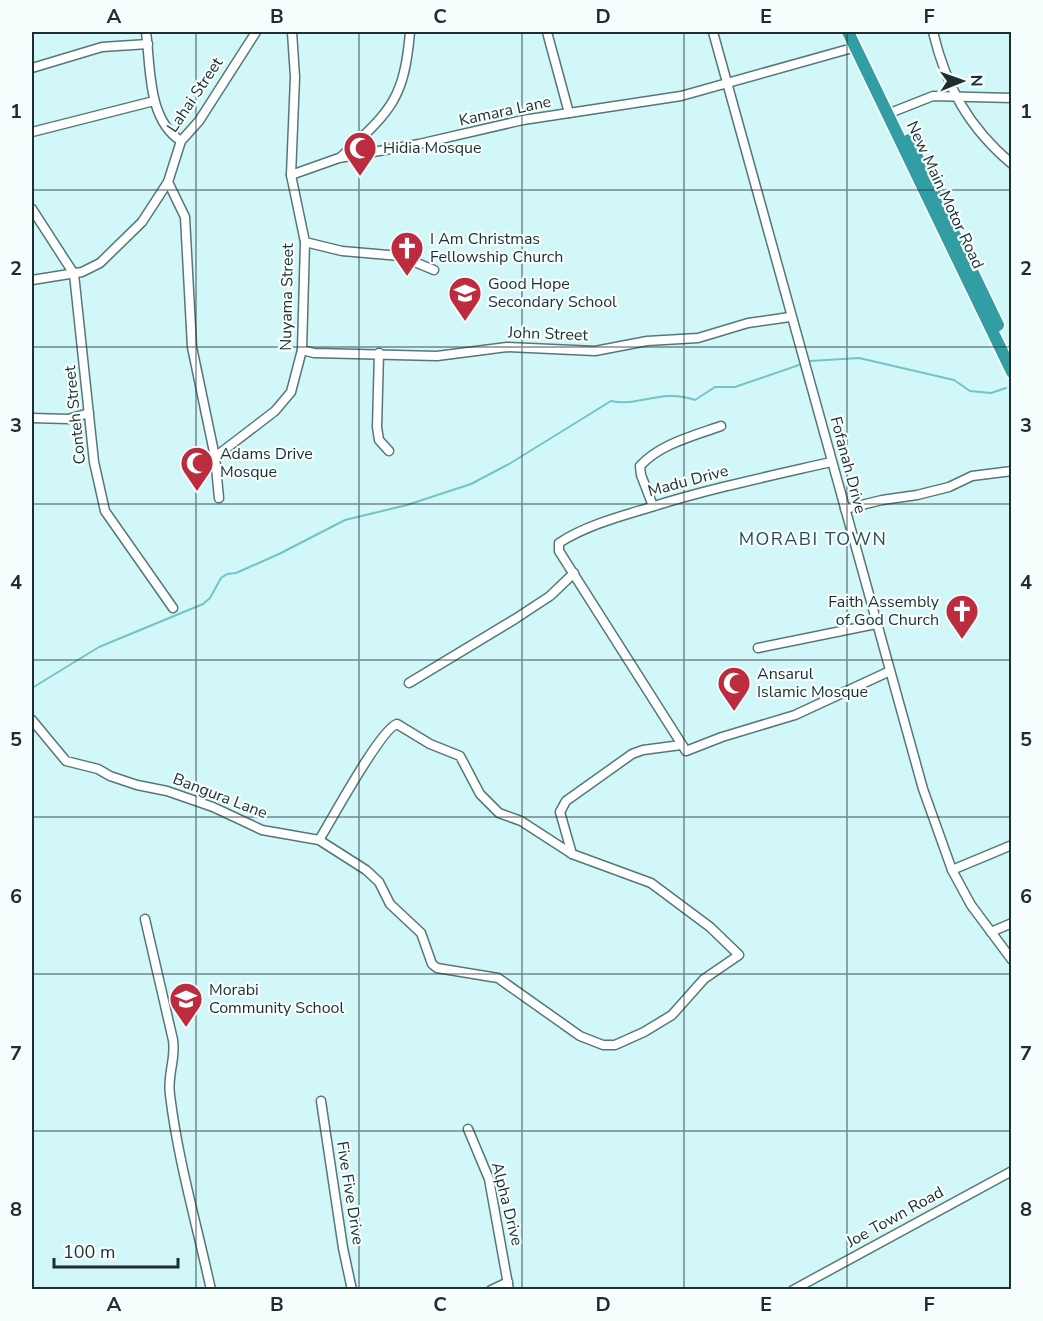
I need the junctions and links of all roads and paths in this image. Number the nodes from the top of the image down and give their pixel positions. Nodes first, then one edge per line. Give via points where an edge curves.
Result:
1 (146, 32) edge
2 (255, 32) edge
3 (292, 32) edge
4 (410, 32) edge
5 (548, 32) edge
6 (713, 32) edge
7 (848, 32) edge
8 (856, 32) edge
9 (933, 32) edge
10 (148, 44) junction
11 (856, 47) junction
12 (32, 68) edge
13 (728, 85) junction
14 (954, 95) junction
15 (1011, 98) edge
16 (154, 101) junction
17 (895, 111) junction
18 (569, 113) junction
19 (32, 132) edge
20 (181, 141) junction
21 (339, 158) junction
22 (1011, 164) edge
23 (291, 175) junction
24 (168, 182) junction
25 (32, 209) edge
26 (305, 242) junction
27 (434, 270) dead end
28 (74, 274) junction
29 (32, 280) edge
30 (790, 316) junction
31 (302, 350) junction
32 (379, 353) junction
33 (1011, 353) edge
34 (1011, 372) edge
35 (90, 413) junction
36 (32, 418) edge
37 (721, 426) dead end
38 (389, 451) dead end
39 (215, 457) junction
40 (831, 462) junction
41 (1011, 471) edge
42 (219, 498) dead end
43 (653, 506) junction
44 (845, 509) junction
45 (574, 573) junction
46 (173, 608) dead end
47 (876, 624) junction
48 (758, 648) dead end
49 (890, 671) junction
50 (409, 683) dead end
51 (32, 720) edge
52 (681, 745) junction
53 (319, 840) junction
54 (1011, 845) edge
55 (573, 854) junction
56 (952, 870) junction
57 (145, 919) dead end
58 (1011, 924) edge
59 (991, 932) junction
60 (1011, 960) edge
61 (321, 1101) dead end
62 (468, 1129) dead end
63 (1011, 1171) edge
64 (508, 1286) edge
65 (211, 1290) edge
66 (352, 1290) edge
67 (491, 1290) edge
68 (794, 1290) edge

1 - 10 street
2 - 20 street, Lahai Street via 204,113
3 - 23 street, Nuyama Street via 295,77
4 - 21 street via 400,91 376,124
5 - 18 street
6 - 13 street, Fofanah Drive
7 - 11 highway, New Main Motor Road
8 - 17 highway, New Main Motor Road
9 - 14 street
10 - 12 street via 102,47
10 - 16 street
11 - 13 street, Kamara Lane
11 - 34 highway, New Main Motor Road
13 - 18 street, Kamara Lane via 647,103
13 - 30 street, Fofanah Drive
14 - 15 street
14 - 17 street via 933,96
14 - 22 street via 989,144
16 - 19 street
16 - 20 street via 165,129
17 - 33 highway, New Main Motor Road
18 - 21 street, Kamara Lane
20 - 24 street, Lahai Street
21 - 23 street, Kamara Lane
23 - 26 street, Nuyama Street
24 - 28 street, Lahai Street via 142,222 116,249 100,263
24 - 39 street via 185,217 192,347
25 - 28 street, Conteh Street
26 - 27 street via 342,251 400,256
26 - 31 street, Nuyama Street
28 - 29 street, Lahai Street
28 - 35 street, Conteh Street
30 - 32 street, John Street via 698,338 647,341 595,351 507,347 437,356
30 - 40 street, Fofanah Drive
31 - 32 street, John Street
31 - 39 street, Nuyama Street via 291,392 275,411
32 - 38 street via 377,427 379,440
35 - 36 street via 68,419
35 - 46 street, Conteh Street via 94,462 105,511
37 - 43 street via 679,441 648,457 640,466
39 - 42 street
40 - 43 street, Madu Drive
40 - 44 street, Fofanah Drive
41 - 44 street via 972,476 949,487
43 - 45 street, Madu Drive via 559,543 559,551
44 - 47 street, Fofanah Drive
45 - 50 street via 550,596
45 - 52 street
47 - 48 street
47 - 49 street, Fofanah Drive
49 - 52 street via 795,715 686,751
49 - 56 street, Fofanah Drive via 923,789
51 - 53 street, Bangura Lane via 66,761 204,803 262,830
52 - 55 street via 632,754 566,801 560,812
53 - 55 street via 377,741 397,724 460,756 490,807
53 - 55 street, Bangura Lane via 379,882 390,904 421,933 437,968 498,978 580,1036 615,1045 672,1015 704,979 740,955 666,892
54 - 56 street
56 - 59 street, Fofanah Drive
57 - 65 street via 175,1052 168,1073 170,1096
58 - 59 street
59 - 60 street, Fofanah Drive
61 - 66 street, Five Five Drive
62 - 64 street, Alpha Drive via 489,1179
63 - 68 street, Joe Town Road
64 - 67 street

